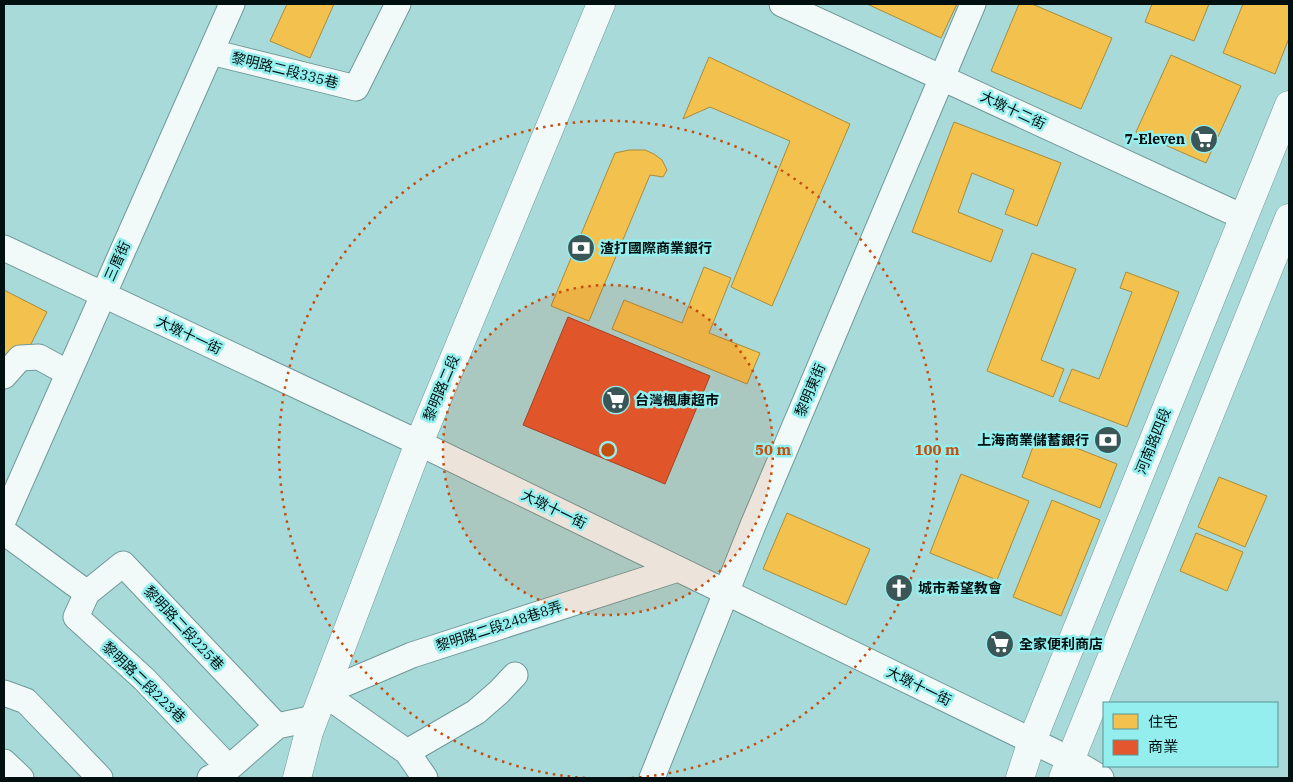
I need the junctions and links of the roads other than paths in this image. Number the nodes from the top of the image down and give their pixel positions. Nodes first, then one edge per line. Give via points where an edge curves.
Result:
1 (232, 4) edge
2 (398, 4) edge
3 (601, 4) edge
4 (782, 4) edge
5 (973, 4) edge
6 (211, 52) junction
7 (943, 78) junction
8 (1289, 106) edge
9 (1243, 218) junction
10 (1289, 218) edge
11 (4, 248) edge
12 (1284, 250) edge
13 (102, 294) junction
14 (68, 373) junction
15 (4, 376) edge
16 (419, 443) junction
17 (4, 519) edge
18 (4, 532) edge
19 (678, 569) junction
20 (726, 592) junction
21 (88, 593) junction
22 (515, 675) dead end
23 (4, 693) edge
24 (323, 693) junction
25 (314, 718) junction
26 (277, 726) junction
27 (1032, 741) junction
28 (407, 752) junction
29 (4, 762) edge
30 (1066, 769) edge
31 (220, 773) edge
32 (21, 778) edge
33 (100, 778) edge
34 (297, 778) edge
35 (425, 778) edge
36 (652, 778) edge
37 (1020, 778) edge
38 (1101, 778) edge

1 - 6 street, 三厝街
2 - 6 street, 黎明路二段335巷 via 356,88
3 - 16 street, 黎明路二段
4 - 7 street, 大墩十二街
5 - 7 street, 黎明東街
6 - 13 street, 三厝街
7 - 9 street, 大墩十二街
7 - 20 street, 黎明東街
8 - 9 street, 河南路四段
9 - 27 street, 河南路四段
10 - 12 street
11 - 13 street, 大墩十一街
12 - 30 street
13 - 14 street, 三厝街
13 - 16 street, 大墩十一街
14 - 15 street via 39,356 20,358
14 - 17 street, 三厝街
16 - 19 street, 大墩十一街
16 - 24 street, 黎明路二段
18 - 21 street
19 - 20 street, 大墩十一街
19 - 24 street, 黎明路二段248巷8弄 via 412,654
20 - 27 street, 大墩十一街
20 - 36 street, 黎明東街
21 - 26 street, 黎明路二段225巷 via 123,564
21 - 31 street, 黎明路二段223巷 via 76,617 144,679
22 - 28 street via 476,712
23 - 33 street via 26,701
24 - 25 street, 黎明路二段
24 - 28 street
25 - 26 street
25 - 34 street, 黎明路二段
26 - 31 street
27 - 30 street, 大墩十一街
27 - 37 street, 河南路四段
28 - 35 street
29 - 32 street
30 - 38 street, 大墩十一街

